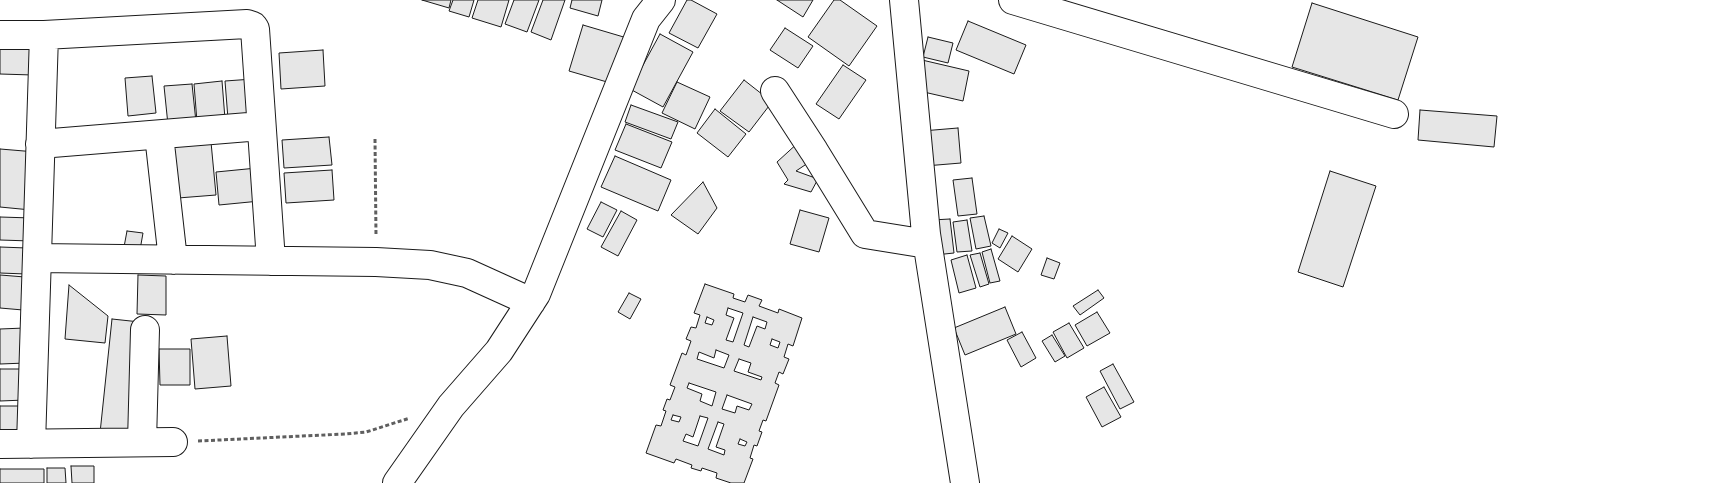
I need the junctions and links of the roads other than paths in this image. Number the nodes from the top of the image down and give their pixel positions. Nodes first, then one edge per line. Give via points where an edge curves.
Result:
1 (661, 0) edge
2 (904, 0) edge
3 (1013, 0) edge
4 (0, 35) edge
5 (44, 36) junction
6 (775, 91) dead end
7 (1394, 114) dead end
8 (261, 126) junction
9 (159, 135) junction
10 (40, 144) junction
11 (927, 244) junction
12 (37, 258) junction
13 (173, 260) junction
14 (271, 261) junction
15 (531, 302) junction
16 (145, 330) dead end
17 (142, 442) junction
18 (173, 442) road end
19 (0, 444) edge
20 (31, 444) junction
21 (397, 483) edge
22 (965, 483) edge

1 - 15 street via 646,19
2 - 11 street
3 - 7 street
4 - 5 street
5 - 8 street via 250,24 254,29
5 - 10 street
6 - 11 street via 865,234
8 - 9 street
8 - 14 street
9 - 10 street
9 - 13 street
10 - 12 street
11 - 22 street
12 - 13 street
12 - 20 street
13 - 14 street
14 - 15 street via 430,264 467,273
15 - 21 street via 499,351 451,406
16 - 17 street
17 - 18 street
17 - 20 street
19 - 20 street

